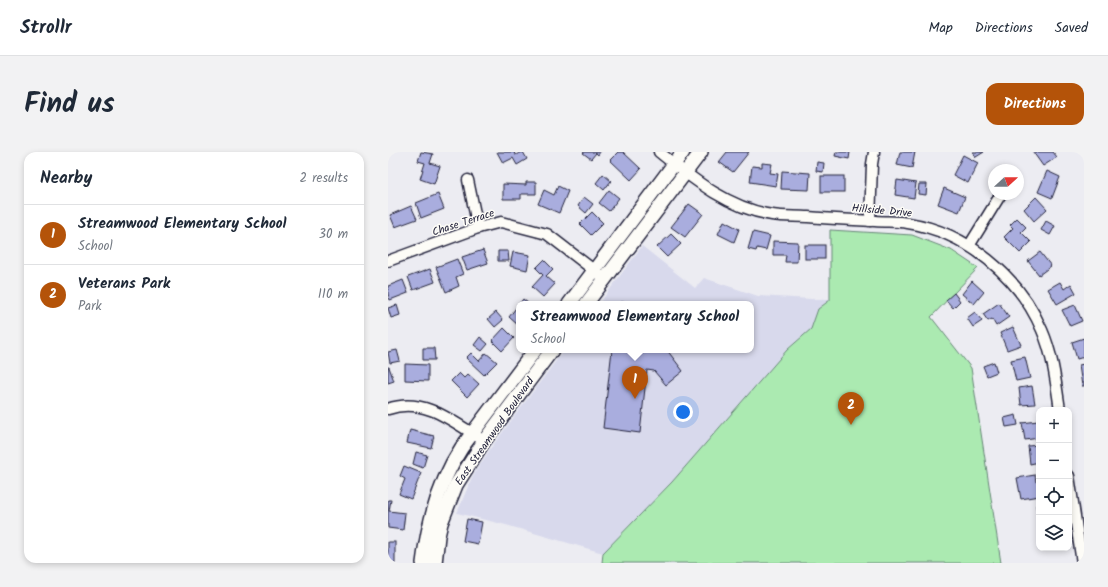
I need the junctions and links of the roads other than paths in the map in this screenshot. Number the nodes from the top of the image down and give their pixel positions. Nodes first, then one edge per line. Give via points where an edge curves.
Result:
1 (659, 152) edge
2 (683, 152) edge
3 (701, 152) edge
4 (874, 152) edge
5 (674, 164) junction
6 (686, 173) junction
7 (468, 180) dead end
8 (997, 200) edge
9 (870, 221) junction
10 (478, 228) junction
11 (969, 246) junction
12 (388, 261) edge
13 (599, 274) junction
14 (572, 301) edge
15 (587, 301) edge
16 (533, 353) edge
17 (550, 353) edge
18 (1060, 407) edge
19 (388, 409) edge
20 (472, 434) junction
21 (484, 442) junction
22 (1070, 479) edge
23 (1080, 523) edge
24 (423, 563) edge
25 (435, 563) edge
26 (1082, 563) edge

1 - 5 street, Hillside Drive
2 - 5 street
3 - 6 street
4 - 9 street
5 - 6 street, Hillside Drive
5 - 13 street
6 - 9 street, Hillside Drive via 724,199 771,215
6 - 13 street
7 - 10 street
8 - 11 street
9 - 11 street, Hillside Drive via 908,223 948,235
10 - 12 street, Chase Terrace
10 - 13 street, Chase Terrace via 501,222 547,234
11 - 18 street, Hillside Drive via 993,263 1011,281 1028,304 1042,330 1053,363
13 - 14 street
13 - 15 street
16 - 20 street, East Streamwood Boulevard
17 - 21 street, East Streamwood Boulevard
19 - 20 street via 420,406 444,415
20 - 21 street
20 - 24 street, East Streamwood Boulevard via 452,463 439,493 430,522
21 - 25 street, East Streamwood Boulevard via 450,498 438,536
22 - 23 street
23 - 26 street

